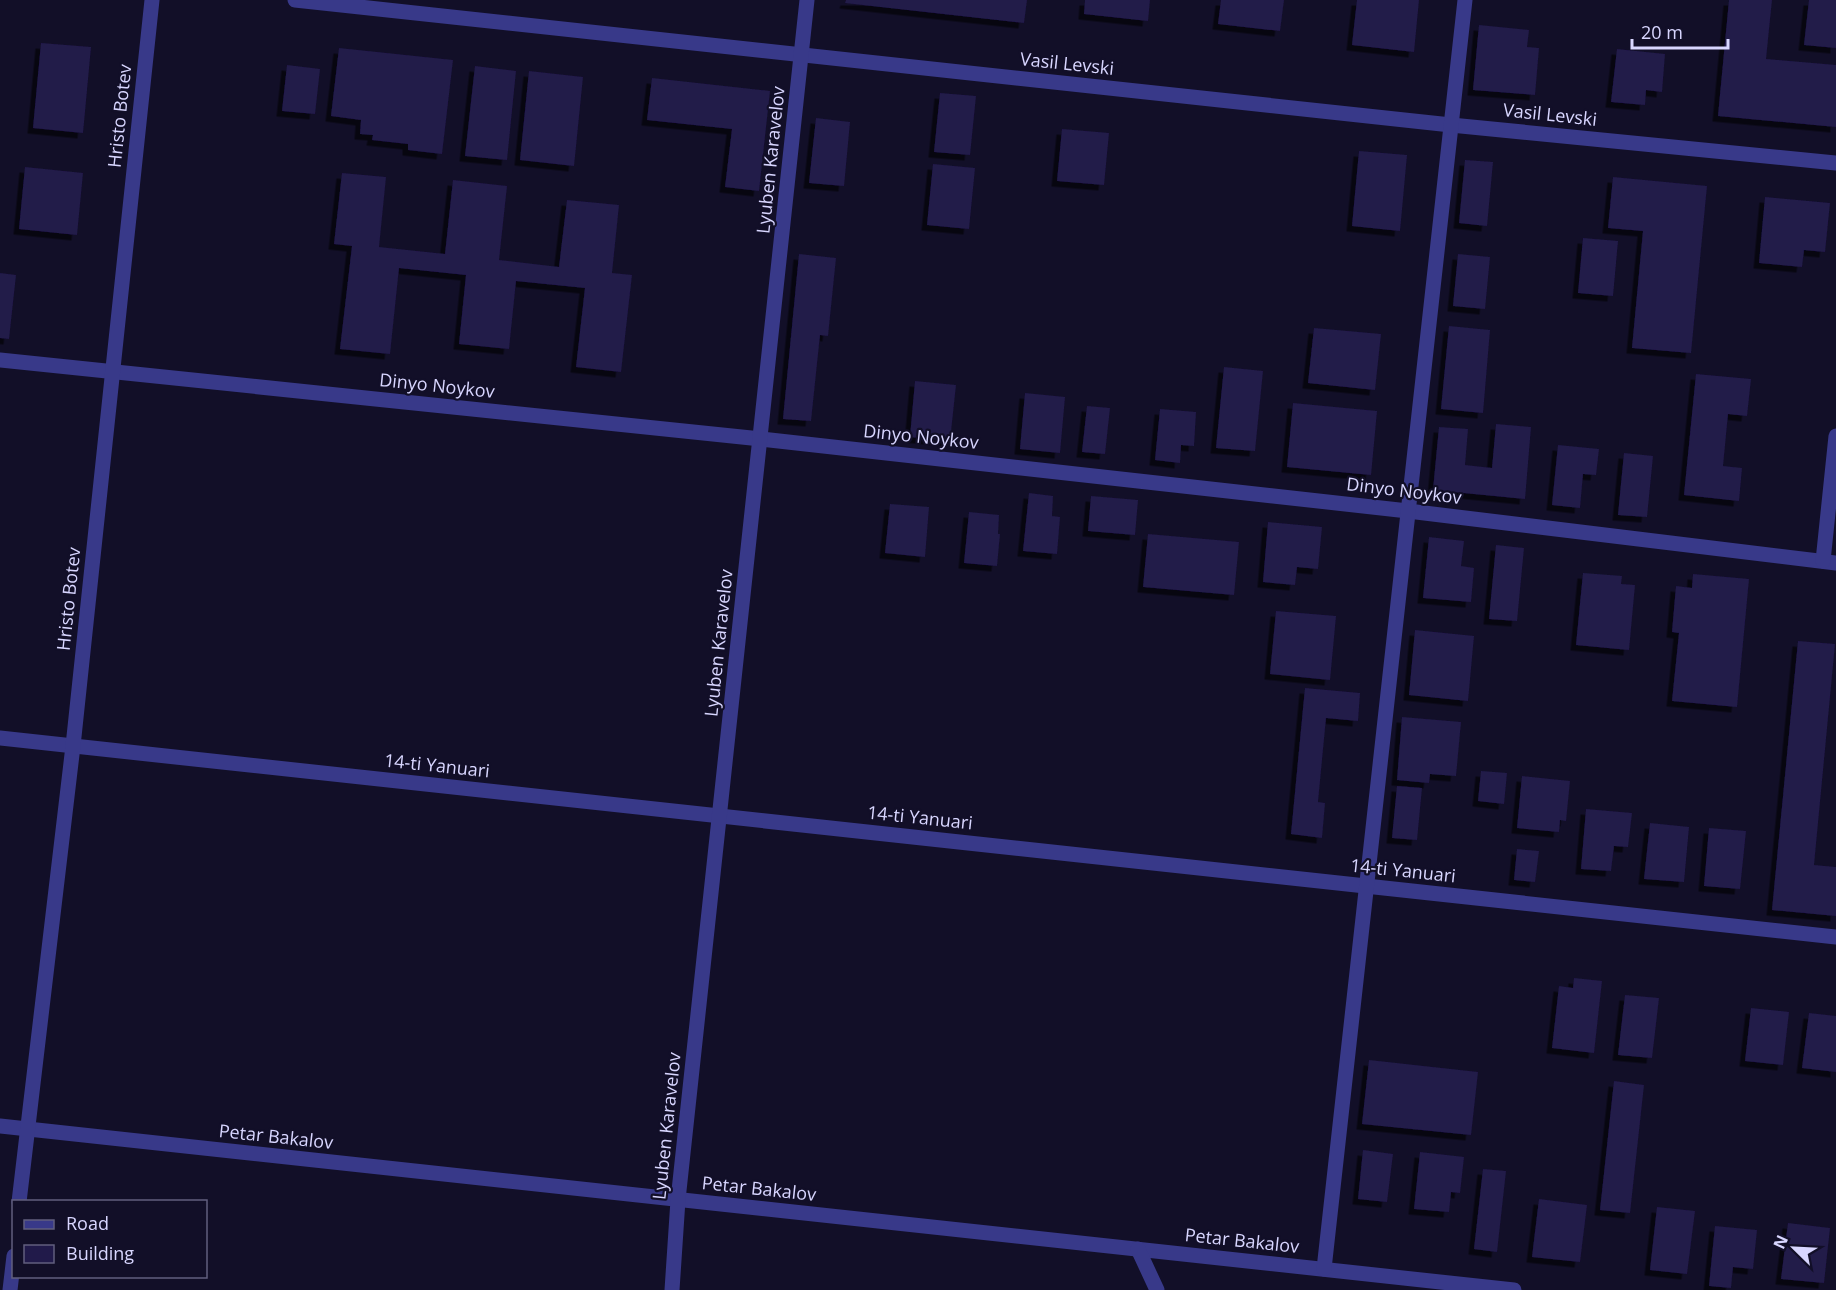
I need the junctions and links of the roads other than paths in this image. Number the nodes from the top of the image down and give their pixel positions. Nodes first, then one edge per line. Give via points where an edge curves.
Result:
1 (152, 0) edge
2 (295, 0) edge
3 (807, 0) edge
4 (1465, 0) edge
5 (801, 55) junction
6 (1451, 125) junction
7 (1836, 163) edge
8 (0, 360) edge
9 (114, 372) junction
10 (1836, 436) edge
11 (761, 440) junction
12 (1408, 511) junction
13 (1830, 562) edge
14 (0, 738) edge
15 (73, 746) junction
16 (720, 816) junction
17 (1367, 886) junction
18 (1836, 937) edge
19 (0, 1126) edge
20 (26, 1129) junction
21 (19, 1200) edge
22 (678, 1200) junction
23 (1138, 1249) junction
24 (1324, 1269) junction
25 (12, 1273) edge
26 (10, 1290) edge
27 (672, 1290) edge
28 (1157, 1290) edge
29 (1514, 1290) edge

1 - 9 street, Hristo Botev
2 - 5 street, Vasil Levski
3 - 5 street, Lyuben Karavelov
4 - 6 street
5 - 6 street, Vasil Levski
5 - 11 street, Lyuben Karavelov
6 - 7 street, Vasil Levski
6 - 12 street
8 - 9 street, Dinyo Noykov
9 - 11 street, Dinyo Noykov
9 - 15 street, Hristo Botev
10 - 13 street
11 - 12 street, Dinyo Noykov
11 - 16 street, Lyuben Karavelov
12 - 13 street, Dinyo Noykov
12 - 17 street
14 - 15 street, 14-ti Yanuari
15 - 16 street, 14-ti Yanuari
15 - 20 street, Hristo Botev
16 - 17 street, 14-ti Yanuari
16 - 22 street, Lyuben Karavelov
17 - 18 street, 14-ti Yanuari
17 - 24 street
19 - 20 street, Petar Bakalov
20 - 21 street, Hristo Botev
20 - 22 street, Petar Bakalov
22 - 23 street, Petar Bakalov
22 - 27 street, Lyuben Karavelov
23 - 24 street, Petar Bakalov
23 - 28 street
24 - 29 street, Petar Bakalov
25 - 26 street

